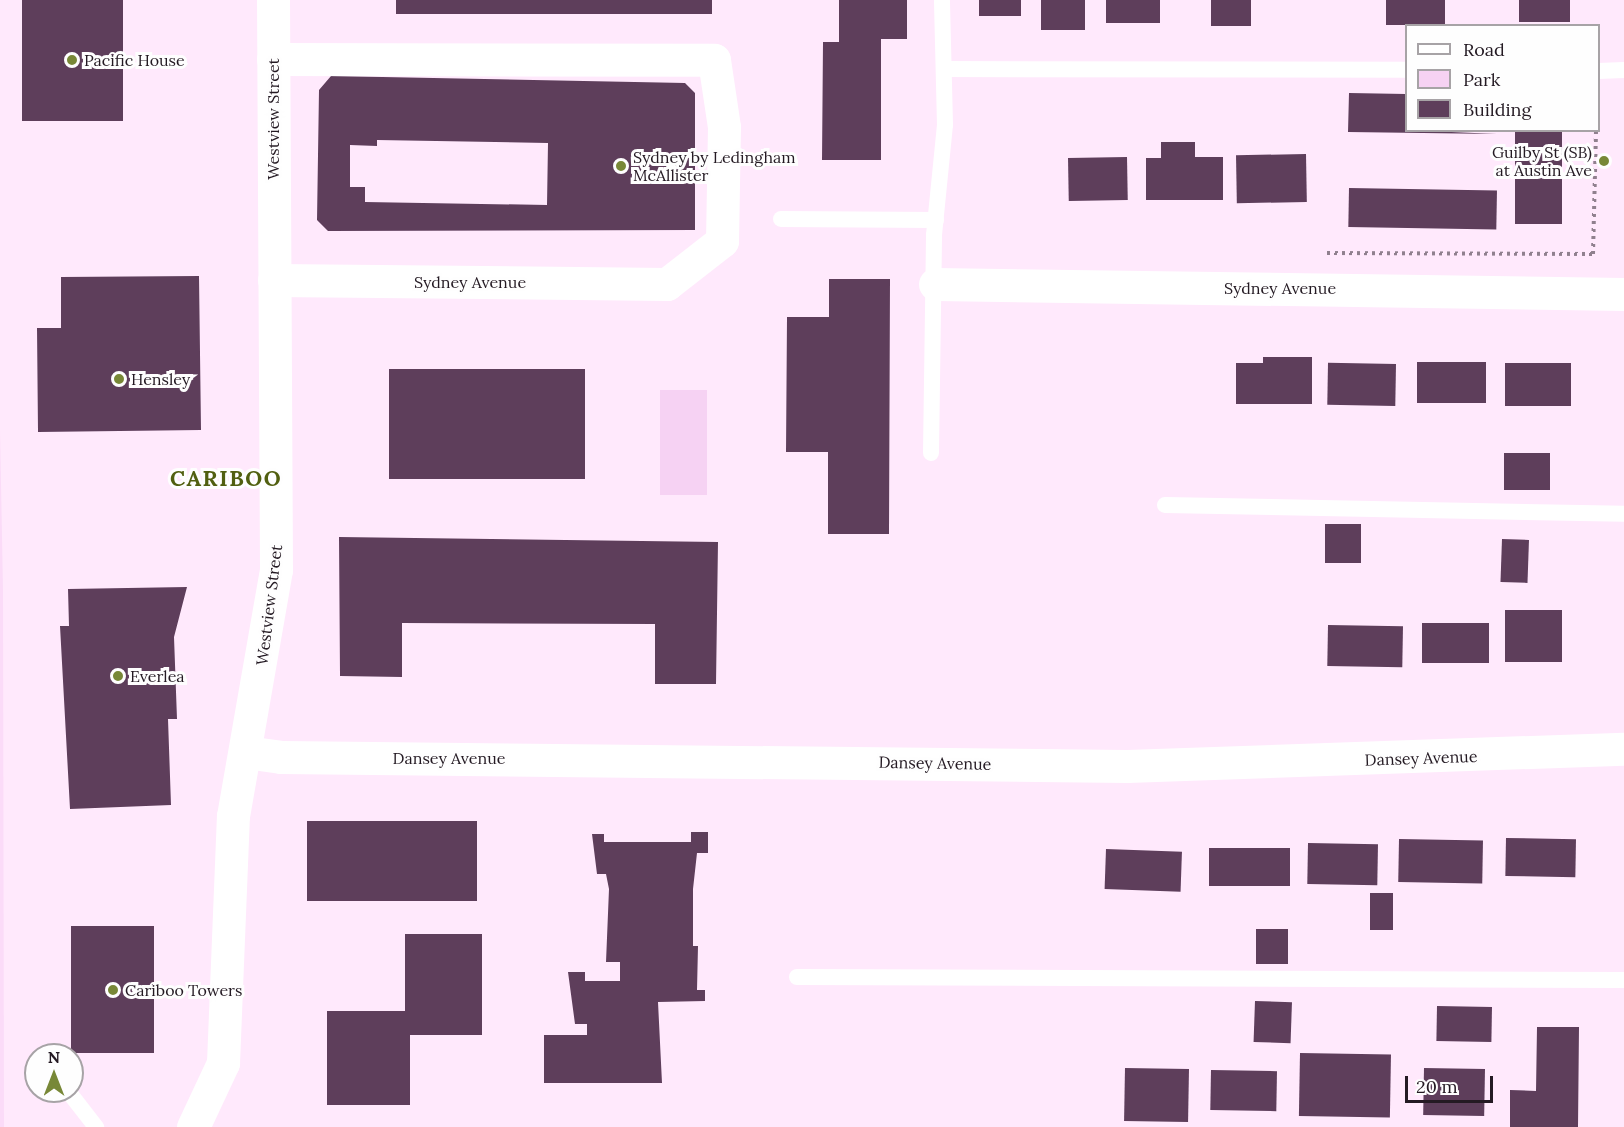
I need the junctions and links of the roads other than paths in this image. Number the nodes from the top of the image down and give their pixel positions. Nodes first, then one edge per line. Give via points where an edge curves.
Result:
1 (273, 0) edge
2 (942, 0) edge
3 (273, 59) junction
4 (944, 69) junction
5 (1405, 70) edge
6 (1600, 70) edge
7 (1624, 70) edge
8 (781, 219) dead end
9 (936, 220) junction
10 (274, 280) junction
11 (935, 284) junction
12 (1624, 294) edge
13 (931, 453) dead end
14 (1165, 505) dead end
15 (1624, 514) edge
16 (1624, 749) edge
17 (246, 752) junction
18 (797, 977) dead end
19 (1624, 980) edge
20 (77, 1103) edge
21 (96, 1127) edge
22 (193, 1127) edge

1 - 3 street, Westview Street
2 - 4 lane
3 - 10 street, Westview Street
3 - 10 street, Sydney Avenue via 714,60 724,127 722,241 667,284
4 - 5 lane
4 - 9 lane
6 - 7 lane
8 - 9 lane
9 - 11 lane
10 - 17 street, Westview Street via 278,543
11 - 12 street, Sydney Avenue
11 - 13 lane
14 - 15 lane
16 - 17 street, Dansey Avenue via 1126,766 281,757
17 - 22 street, Westview Street via 229,860 224,1063
18 - 19 lane
20 - 21 lane

